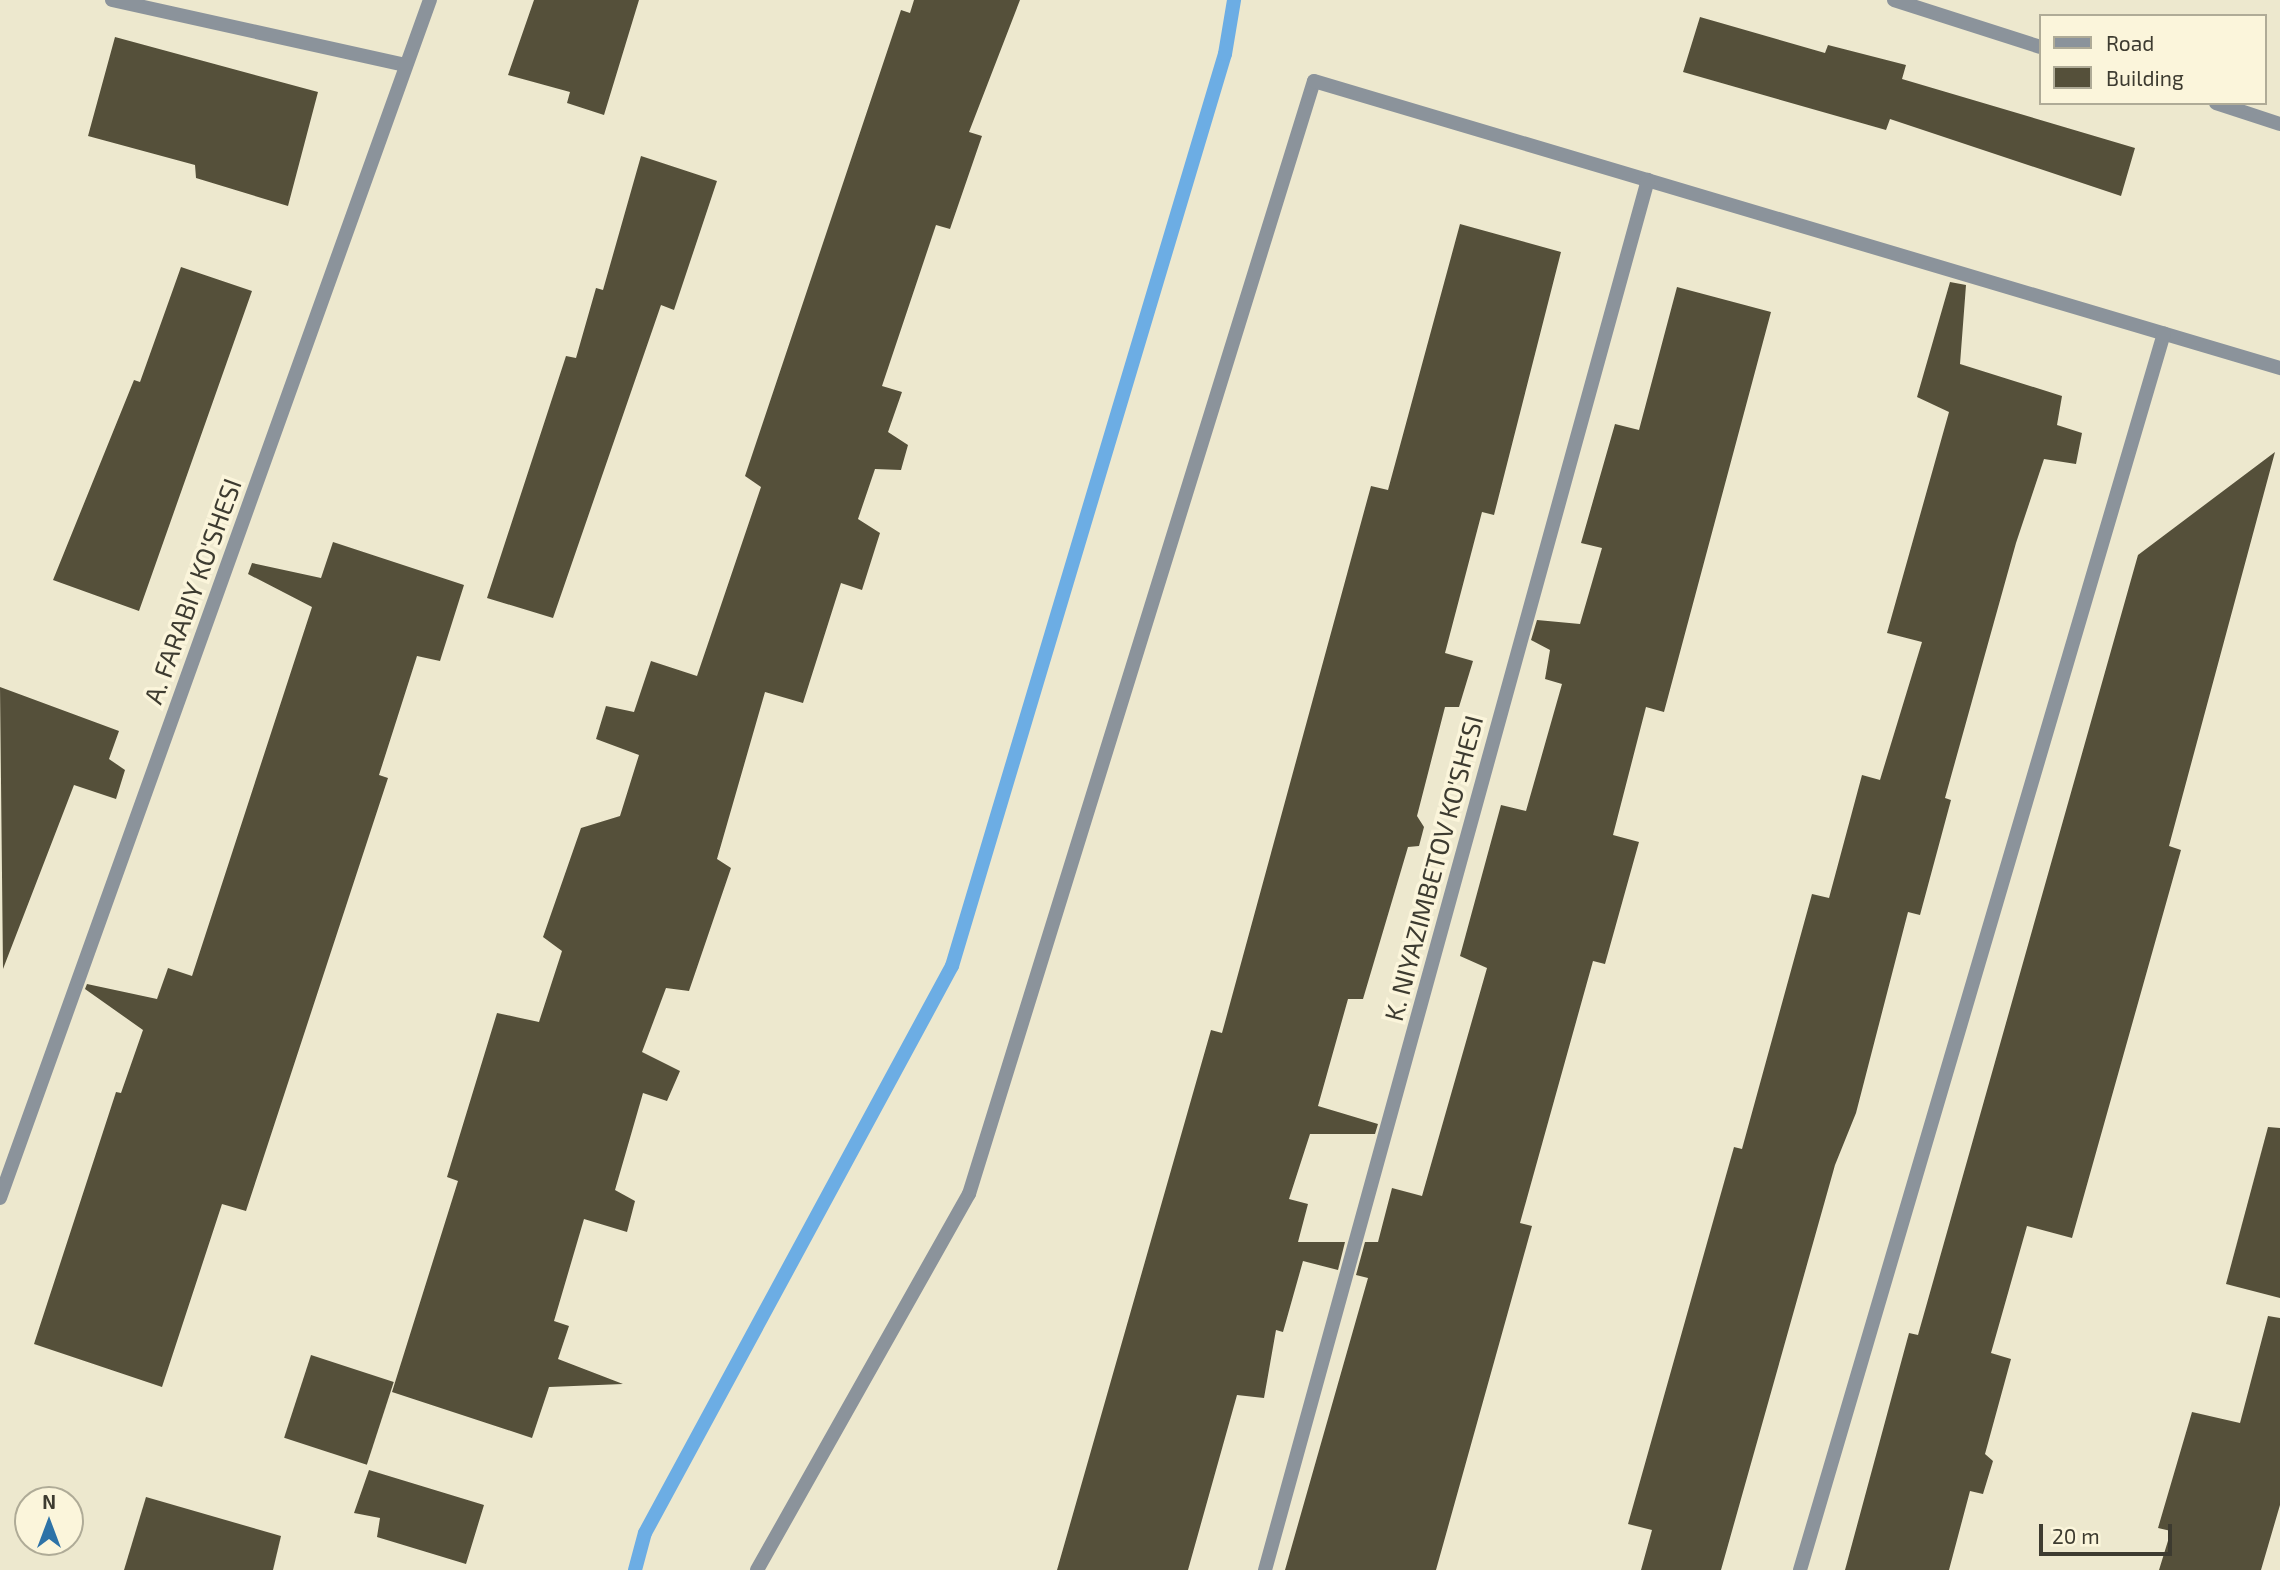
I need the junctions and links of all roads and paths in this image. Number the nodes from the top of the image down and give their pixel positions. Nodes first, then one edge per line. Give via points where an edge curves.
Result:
1 (112, 0) edge
2 (430, 0) edge
3 (1894, 0) edge
4 (2038, 46) edge
5 (406, 65) junction
6 (2222, 105) edge
7 (2280, 124) edge
8 (1648, 180) junction
9 (2164, 333) junction
10 (2280, 368) edge
11 (0, 1198) edge
12 (757, 1570) edge
13 (1265, 1570) edge
14 (1800, 1570) edge

1 - 5 street
2 - 5 street, A. FARABIY KO'SHESI
3 - 4 street
5 - 11 street, A. FARABIY KO'SHESI
6 - 7 street
8 - 9 street
8 - 12 street via 1314,81 969,1194
8 - 13 street, K. NIYAZIMBETOV KO'SHESI
9 - 10 street
9 - 14 street

